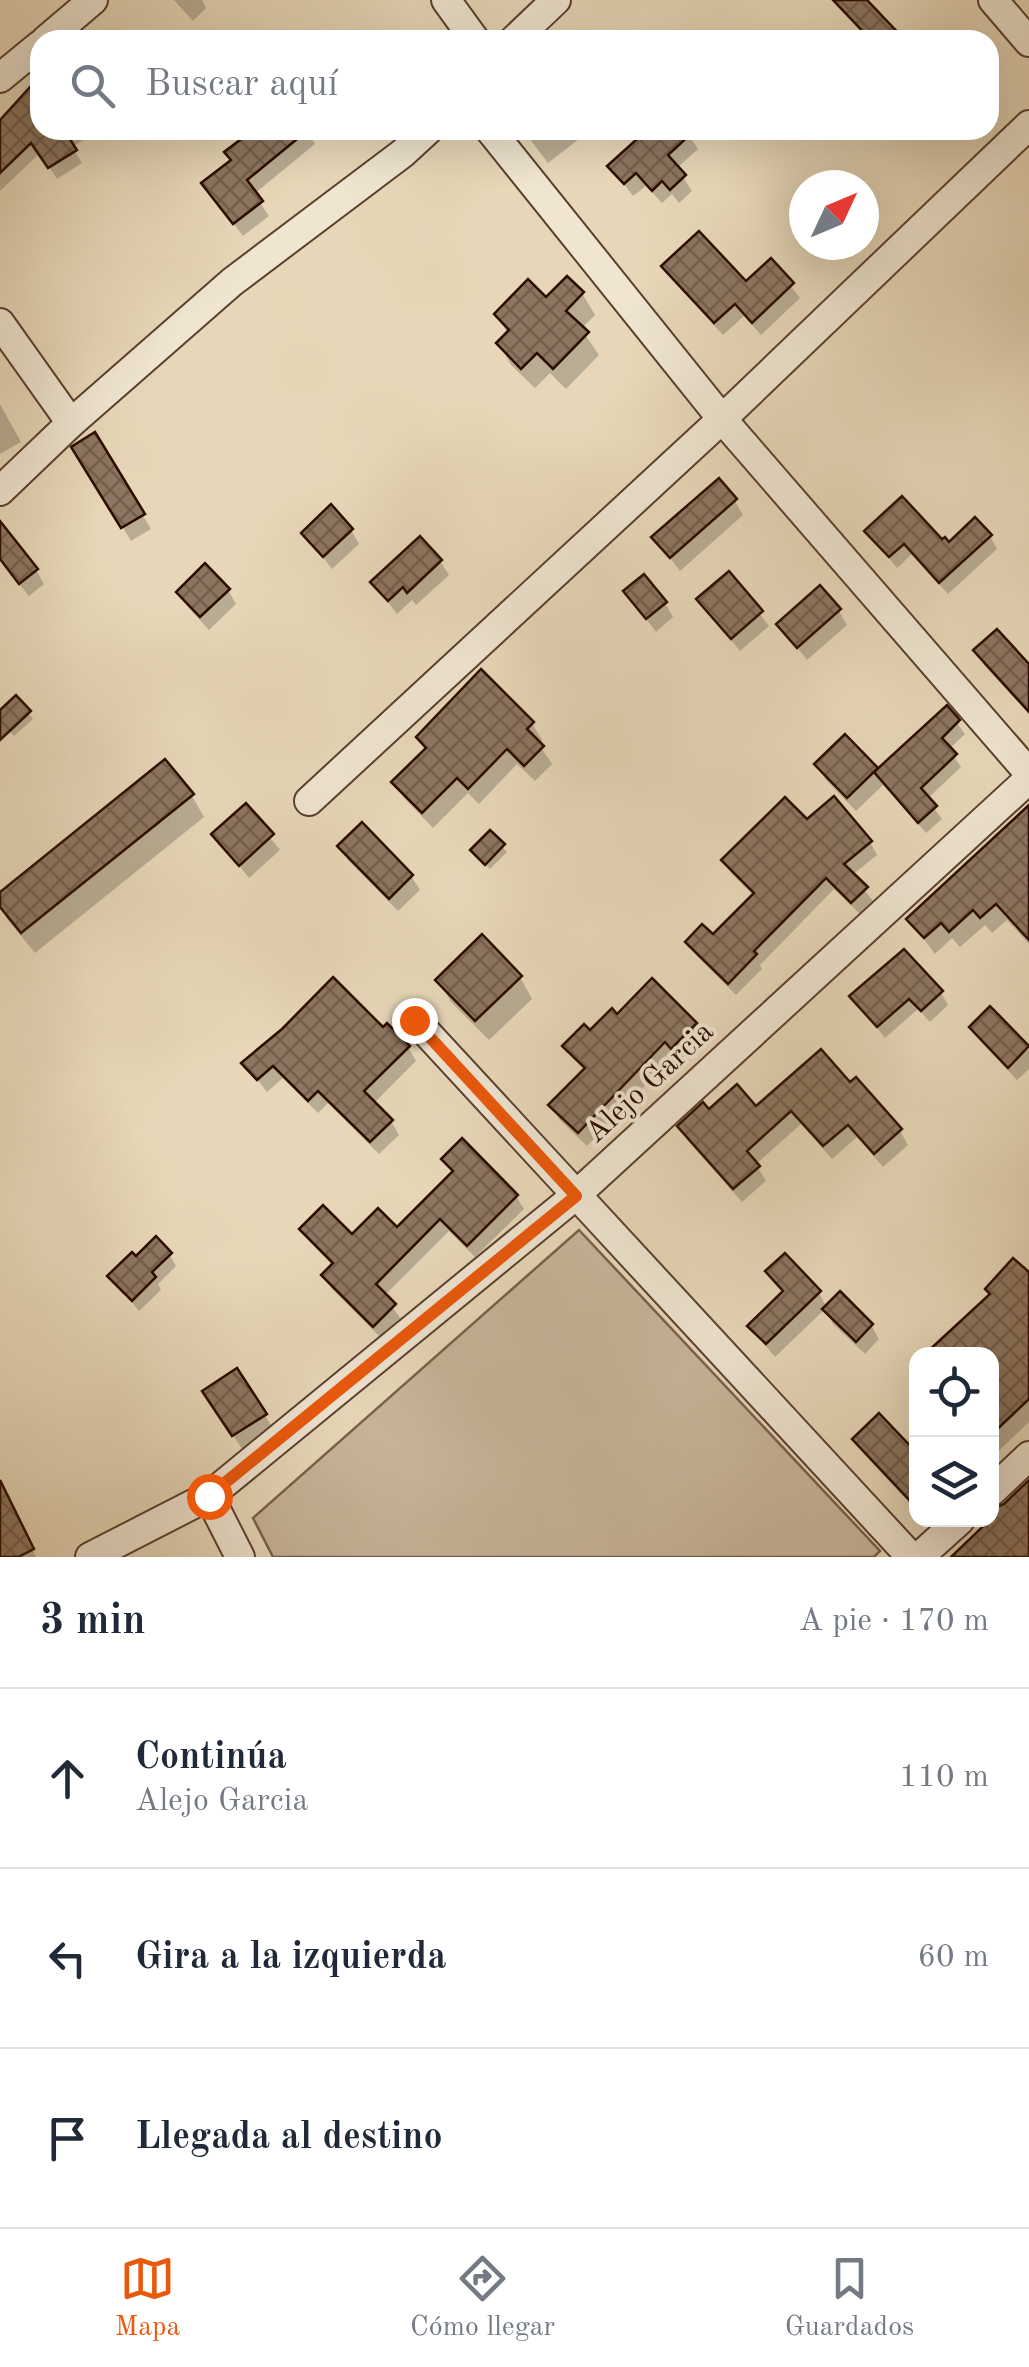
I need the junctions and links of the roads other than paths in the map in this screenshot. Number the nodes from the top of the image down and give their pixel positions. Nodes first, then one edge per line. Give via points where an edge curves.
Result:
1 (94, 0) edge
2 (446, 0) edge
3 (556, 0) edge
4 (993, 0) edge
5 (58, 30) edge
6 (468, 30) edge
7 (524, 30) edge
8 (1029, 42) edge
9 (30, 53) edge
10 (0, 78) edge
11 (1029, 125) edge
12 (417, 140) edge
13 (498, 140) edge
14 (0, 323) edge
15 (722, 419) junction
16 (71, 423) junction
17 (0, 491) edge
18 (1029, 776) edge
19 (308, 800) dead end
20 (414, 1020) dead end
21 (576, 1196) junction
22 (1029, 1456) edge
23 (999, 1484) edge
24 (209, 1496) junction
25 (951, 1527) edge
26 (90, 1557) edge
27 (240, 1557) edge
28 (915, 1557) edge

1 - 5 street
2 - 6 street
3 - 7 street
4 - 8 street
9 - 10 street
11 - 15 street
12 - 16 street via 232,282
13 - 15 street
14 - 16 street
15 - 18 street
15 - 19 street
16 - 17 street
18 - 21 street, Alejo Garcia
20 - 21 street
21 - 24 street, Alejo Garcia
21 - 28 street
22 - 23 street
24 - 26 street, Alejo Garcia
24 - 27 street
25 - 28 street

